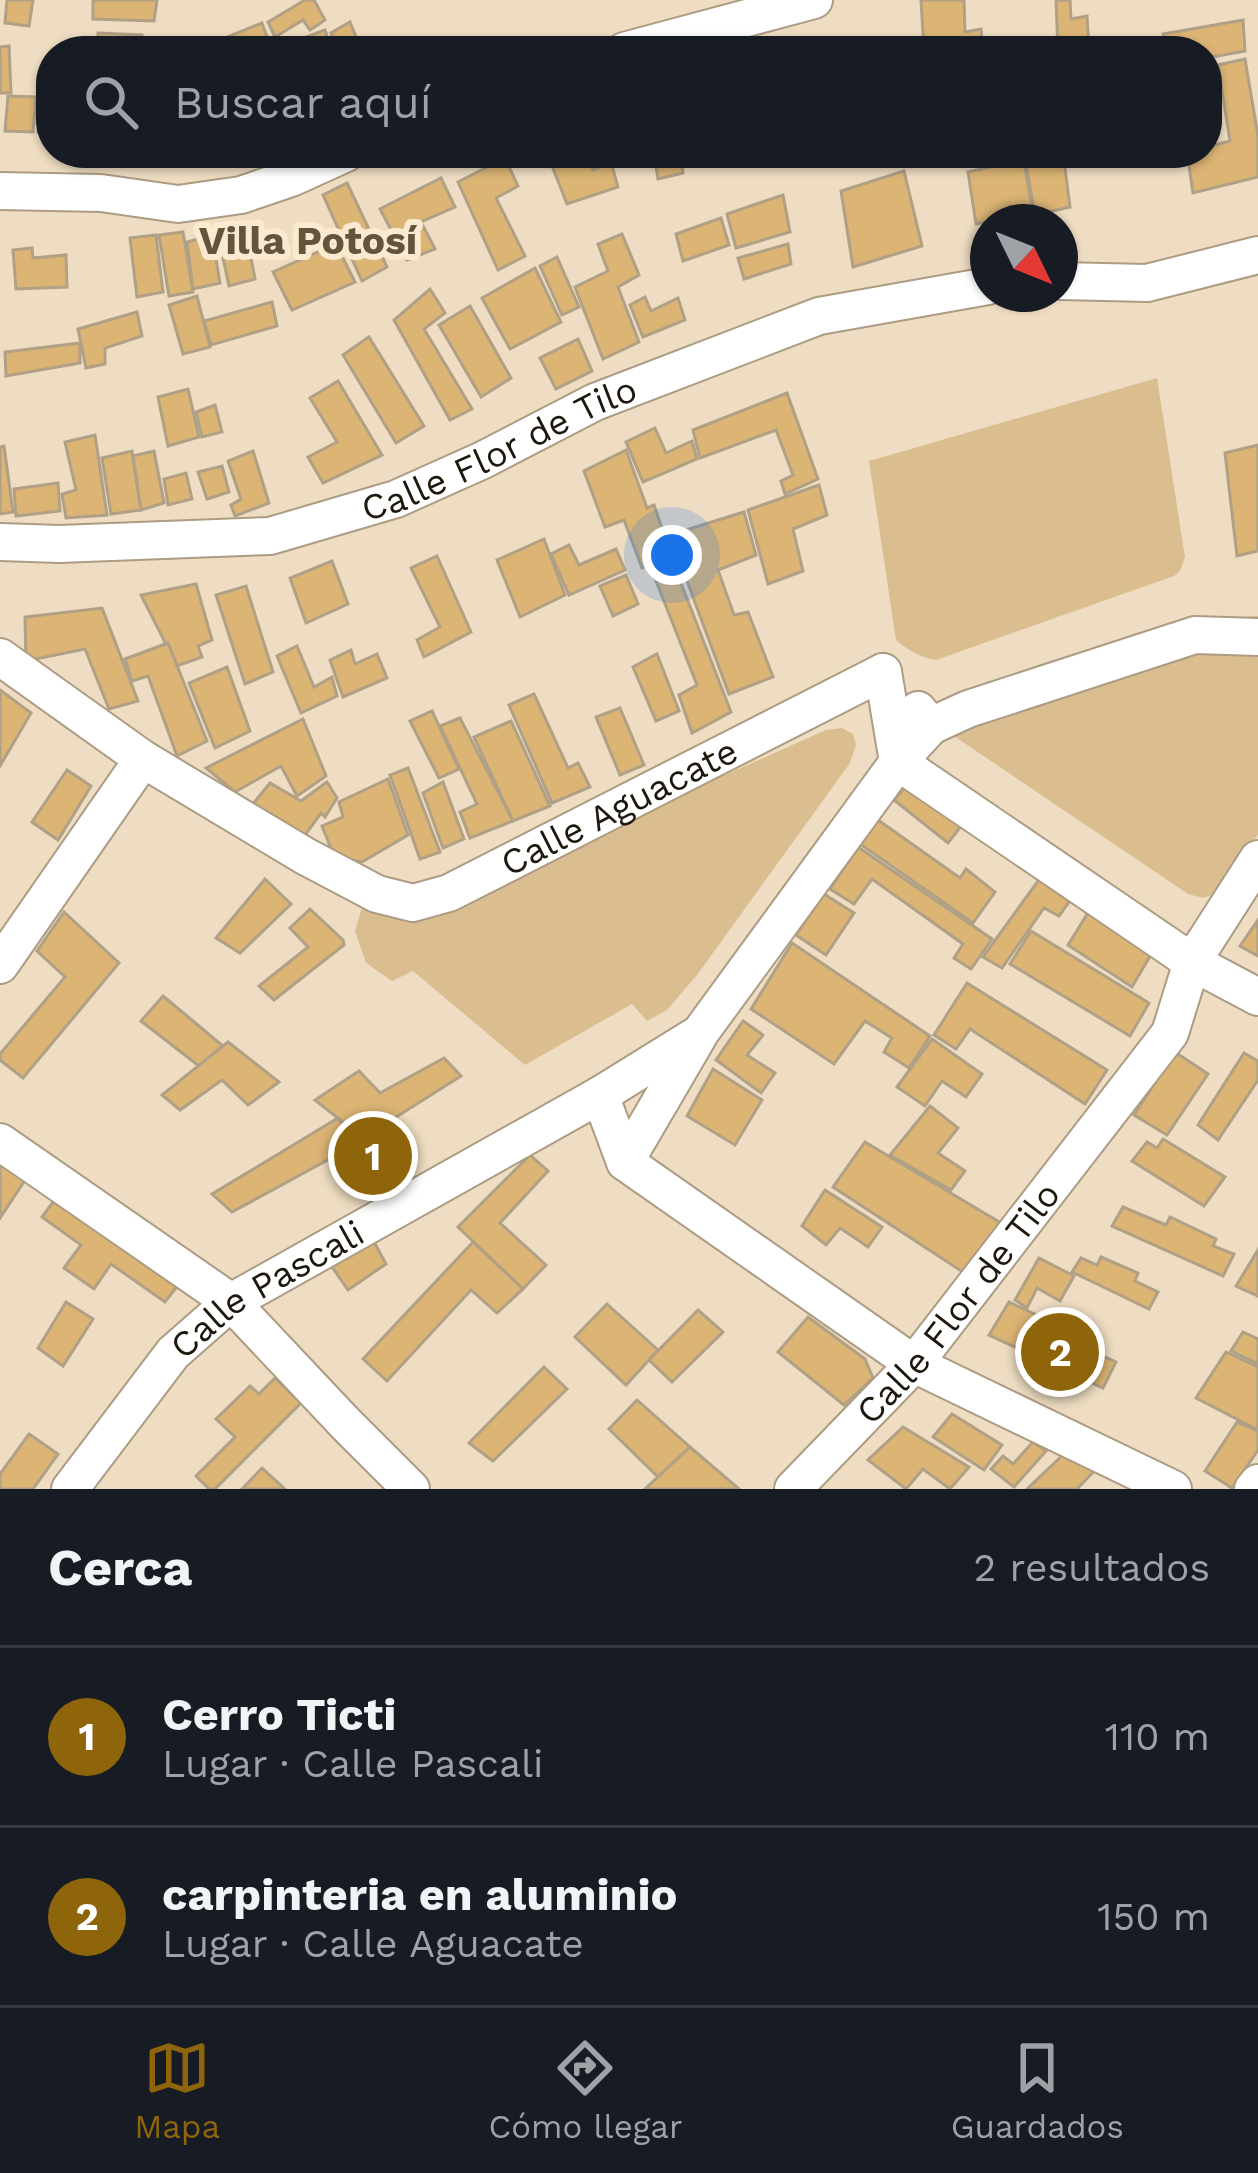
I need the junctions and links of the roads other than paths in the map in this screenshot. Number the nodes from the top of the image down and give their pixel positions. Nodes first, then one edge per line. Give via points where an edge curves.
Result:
1 (814, 0) edge
2 (680, 36) edge
3 (313, 168) edge
4 (0, 191) edge
5 (1258, 256) edge
6 (1078, 281) edge
7 (970, 289) edge
8 (0, 542) edge
9 (1258, 637) edge
10 (0, 657) edge
11 (884, 672) junction
12 (931, 726) junction
13 (143, 759) junction
14 (898, 762) junction
15 (1258, 859) edge
16 (1192, 962) junction
17 (0, 965) edge
18 (1258, 997) edge
19 (700, 1034) junction
20 (600, 1095) junction
21 (0, 1142) edge
22 (625, 1162) junction
23 (232, 1302) junction
24 (914, 1364) junction
25 (70, 1489) edge
26 (411, 1489) edge
27 (793, 1489) edge
28 (1173, 1489) edge

1 - 2 street
3 - 4 street via 242,195 178,204
5 - 6 street via 1147,283
7 - 8 street, Calle Flor de Tilo via 819,316 595,402 396,499 270,536
9 - 12 street via 1196,635
10 - 13 street, Calle Aguacate
11 - 12 street
11 - 13 street, Calle Aguacate via 449,893 413,902 377,894 305,856
11 - 14 street
12 - 14 street, Calle Pascali
13 - 17 street
14 - 16 street
14 - 19 street, Calle Pascali
15 - 16 street, Calle Flor de Tilo
16 - 18 street
16 - 24 street, Calle Flor de Tilo via 1170,1033
19 - 20 street, Calle Pascali
19 - 22 street, Calle Pascali
20 - 22 street
20 - 23 street, Calle Pascali
21 - 23 street
22 - 24 street
23 - 25 street, Calle Pascali via 173,1353
23 - 26 street
24 - 27 street, Calle Flor de Tilo
24 - 28 street

